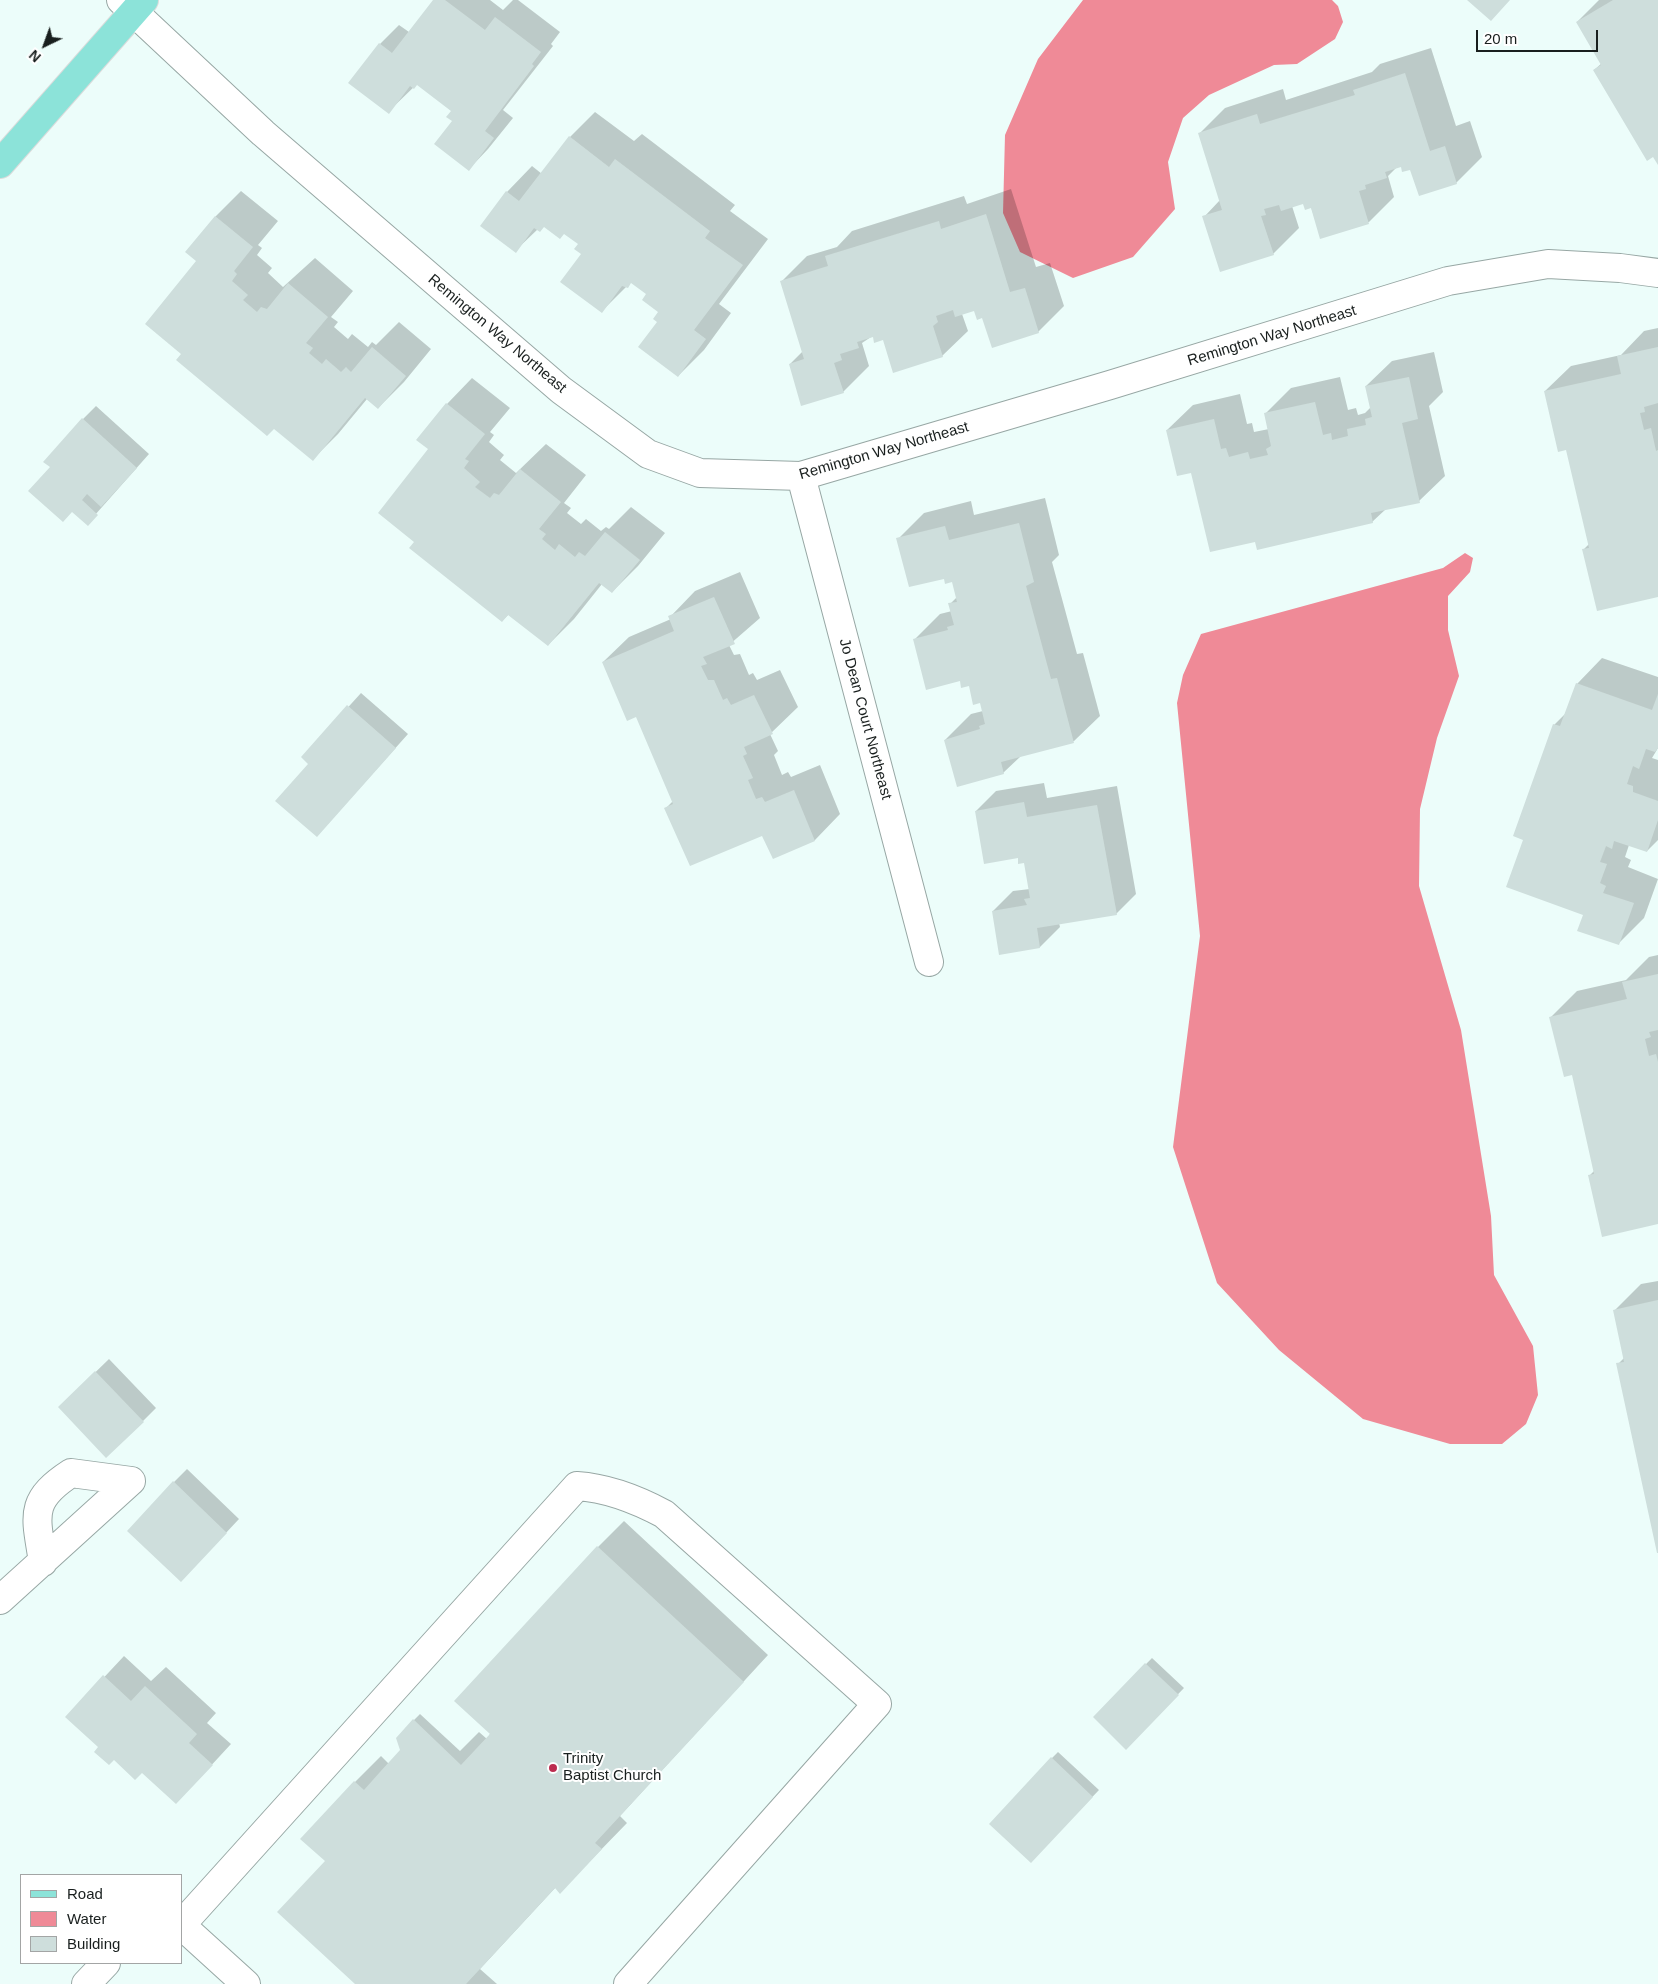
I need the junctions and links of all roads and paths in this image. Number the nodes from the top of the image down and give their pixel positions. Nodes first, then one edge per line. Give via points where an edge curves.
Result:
1 (133, 4) edge
2 (0, 164) edge
3 (1658, 273) edge
4 (801, 476) junction
5 (929, 962) dead end
6 (43, 1562) dead end
7 (0, 1600) edge
8 (182, 1924) edge
9 (182, 1926) edge
10 (105, 1964) edge
11 (642, 1979) edge
12 (86, 1984) edge
13 (246, 1984) edge

1 - 2 main road
1 - 4 street, Remington Way Northeast via 300,165 562,390 648,454 700,473
3 - 4 street, Remington Way Northeast via 1548,264 1448,281
4 - 5 street, Jo Dean Court Northeast
6 - 7 street
8 - 11 street via 577,1486 600,1488 642,1502 664,1514 877,1704
9 - 13 street
10 - 12 street

